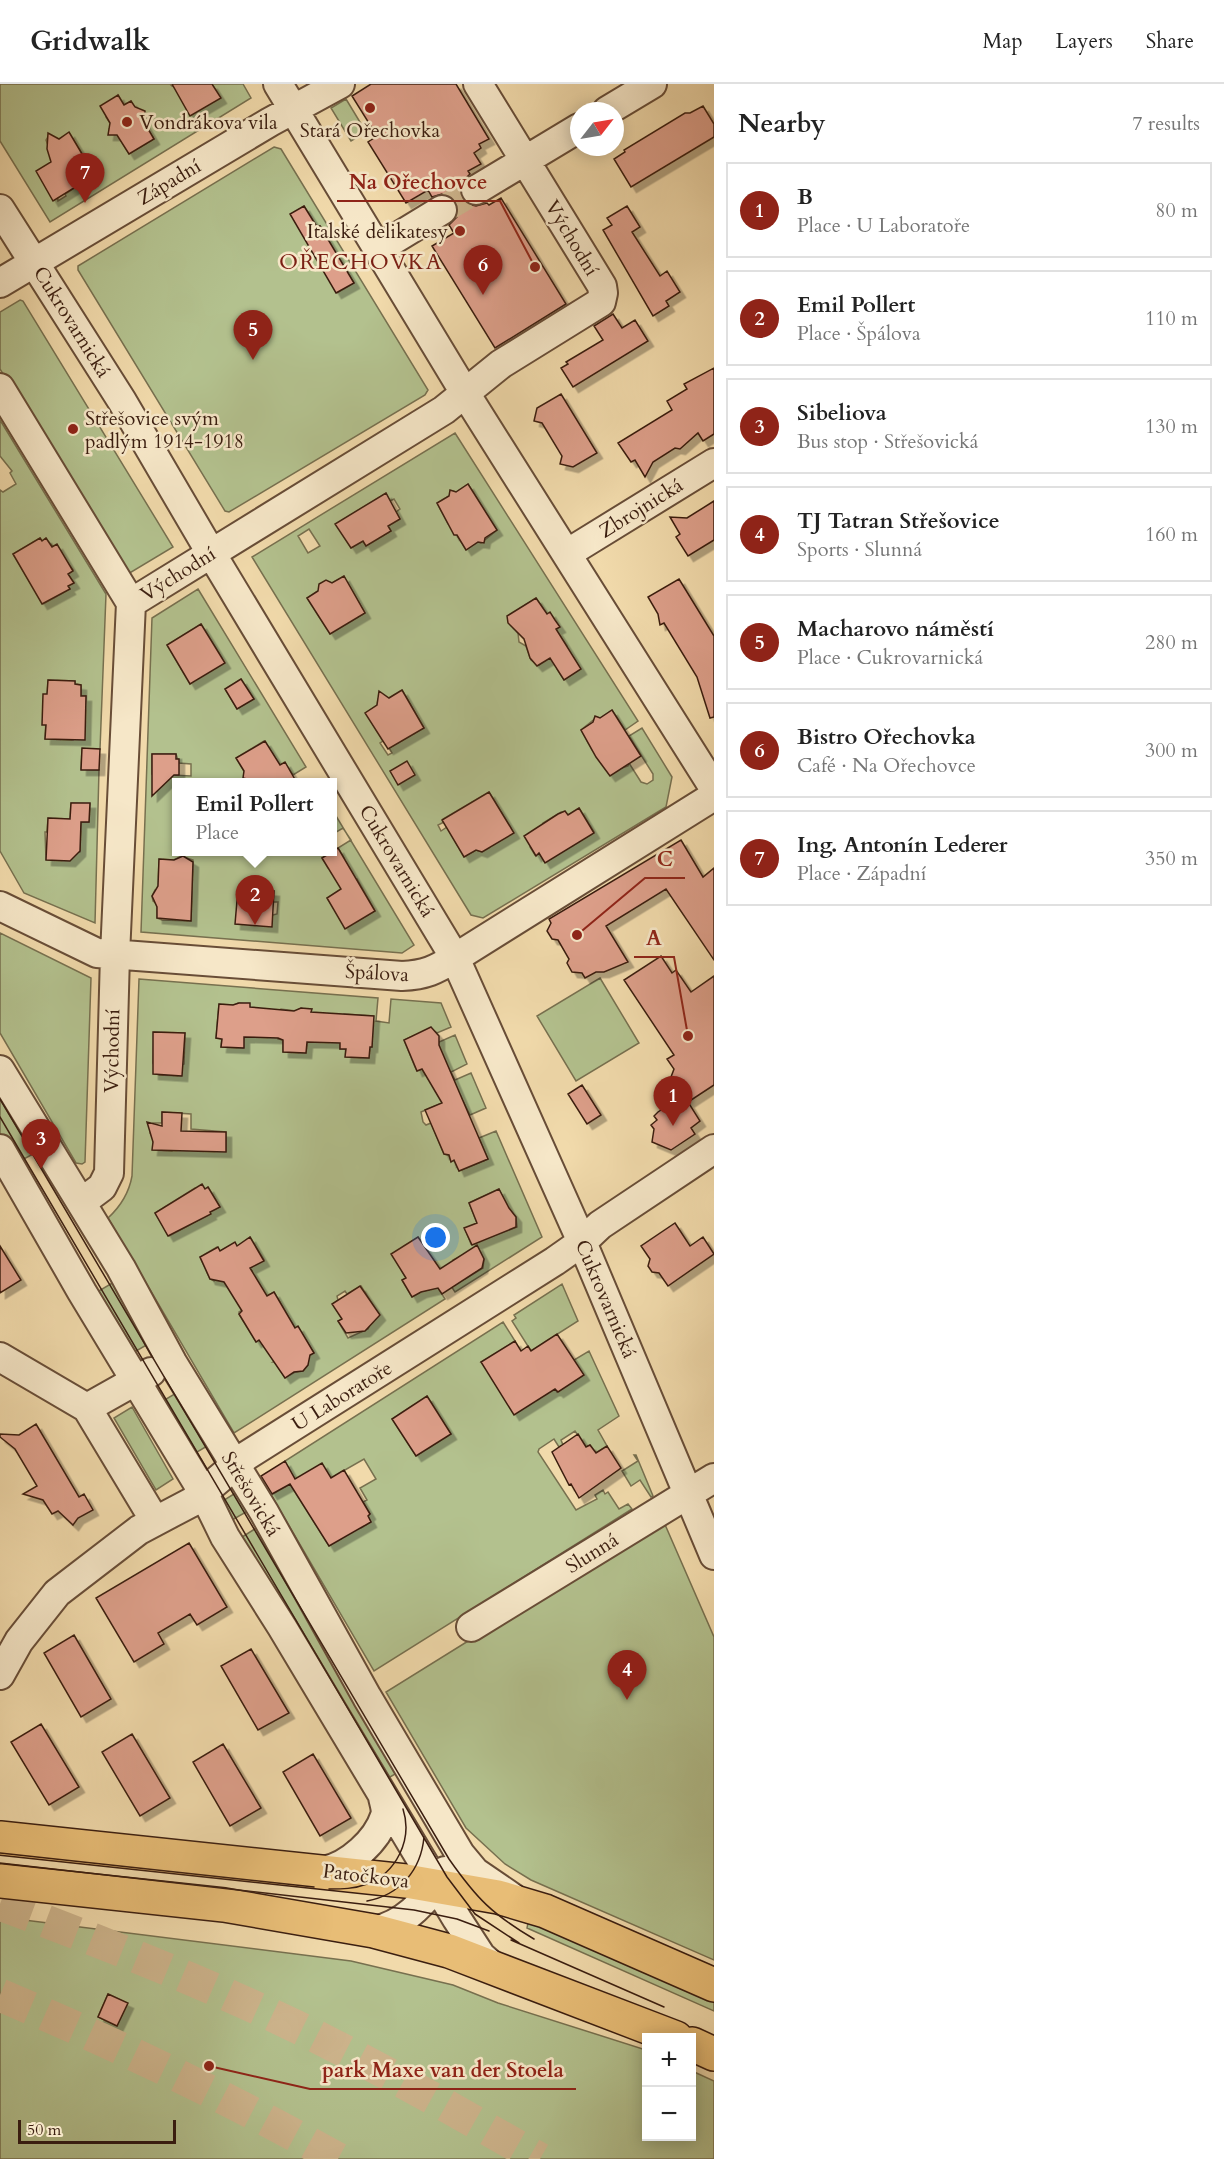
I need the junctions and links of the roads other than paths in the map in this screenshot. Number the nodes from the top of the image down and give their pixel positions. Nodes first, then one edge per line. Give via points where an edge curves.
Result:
1 (278, 84) edge
2 (340, 84) edge
3 (478, 84) edge
4 (652, 84) edge
5 (622, 102) edge
6 (293, 109) junction
7 (570, 133) edge
8 (524, 160) junction
9 (476, 190) tunnel mouth
10 (0, 209) edge
11 (442, 210) tunnel mouth
12 (378, 249) junction
13 (35, 262) junction
14 (0, 283) edge
15 (0, 388) edge
16 (465, 393) junction
17 (714, 463) edge
18 (211, 553) junction
19 (568, 554) junction
20 (131, 603) junction
21 (714, 788) edge
22 (714, 796) edge
23 (0, 906) edge
24 (115, 955) junction
25 (455, 958) junction
26 (0, 1070) edge
27 (0, 1149) edge
28 (714, 1149) edge
29 (81, 1202) junction
30 (582, 1242) junction
31 (0, 1357) edge
32 (172, 1362) junction
33 (136, 1380) junction
34 (87, 1408) junction
35 (234, 1466) junction
36 (714, 1478) edge
37 (203, 1492) junction
38 (687, 1495) junction
39 (154, 1521) junction
40 (714, 1555) edge
41 (471, 1627) dead end
42 (0, 1675) edge
43 (383, 1797) junction
44 (444, 1829) junction
45 (0, 1838) edge
46 (324, 1871) junction
47 (0, 1881) edge
48 (436, 1885) junction
49 (520, 1903) junction
50 (374, 1931) junction
51 (496, 1969) junction
52 (714, 1985) edge
53 (665, 2033) edge
54 (696, 2046) edge
55 (714, 2054) edge

1 - 6 street
2 - 6 street, Západní
3 - 8 street
4 - 5 street
6 - 12 street
6 - 13 street, Západní
7 - 8 street
8 - 9 street
8 - 16 street, Východní via 602,286 602,302 501,364
10 - 13 street, Cukrovarnická
11 - 12 street
12 - 16 street
13 - 14 street, Západní
13 - 18 street, Cukrovarnická
15 - 20 street
16 - 18 street, Východní via 444,410
16 - 19 street
17 - 19 street, Zbrojnická
18 - 20 street, Východní
18 - 25 street, Cukrovarnická
19 - 21 street
20 - 24 street, Východní
22 - 25 street, Špálova
23 - 24 street, Špálova via 97,953
24 - 25 street, Špálova via 402,976 431,973
24 - 29 street, Východní via 109,1173 102,1187
25 - 30 street, Cukrovarnická
26 - 29 street, Střešovická
27 - 33 street, Střešovická
28 - 30 street, U Laboratoře via 600,1225
29 - 32 street, Střešovická
30 - 35 street, U Laboratoře
30 - 38 street, Cukrovarnická
31 - 34 street
32 - 33 street
32 - 35 street, Střešovická
33 - 34 street
33 - 37 street, Střešovická
34 - 39 street
35 - 37 street, U Laboratoře
35 - 44 street, Střešovická
36 - 38 street, Slunná
37 - 39 street, U Laboratoře via 192,1502
37 - 43 street, Střešovická via 225,1537
38 - 40 street, Cukrovarnická
38 - 41 street, Slunná
39 - 42 street, U Laboratoře via 57,1593 19,1641
43 - 46 street via 385,1816 369,1843 345,1864
43 - 48 street, Střešovická
44 - 48 street via 450,1855
44 - 49 street, Střešovická via 475,1872
45 - 46 main road, Patočkova
46 - 48 main road, Patočkova
47 - 50 main road via 224,1905
48 - 49 main road, Patočkova
48 - 50 street via 404,1918
48 - 51 street, Střešovická via 476,1949
49 - 52 main road, Patočkova
50 - 51 main road via 449,1951
51 - 53 main road
54 - 55 main road

